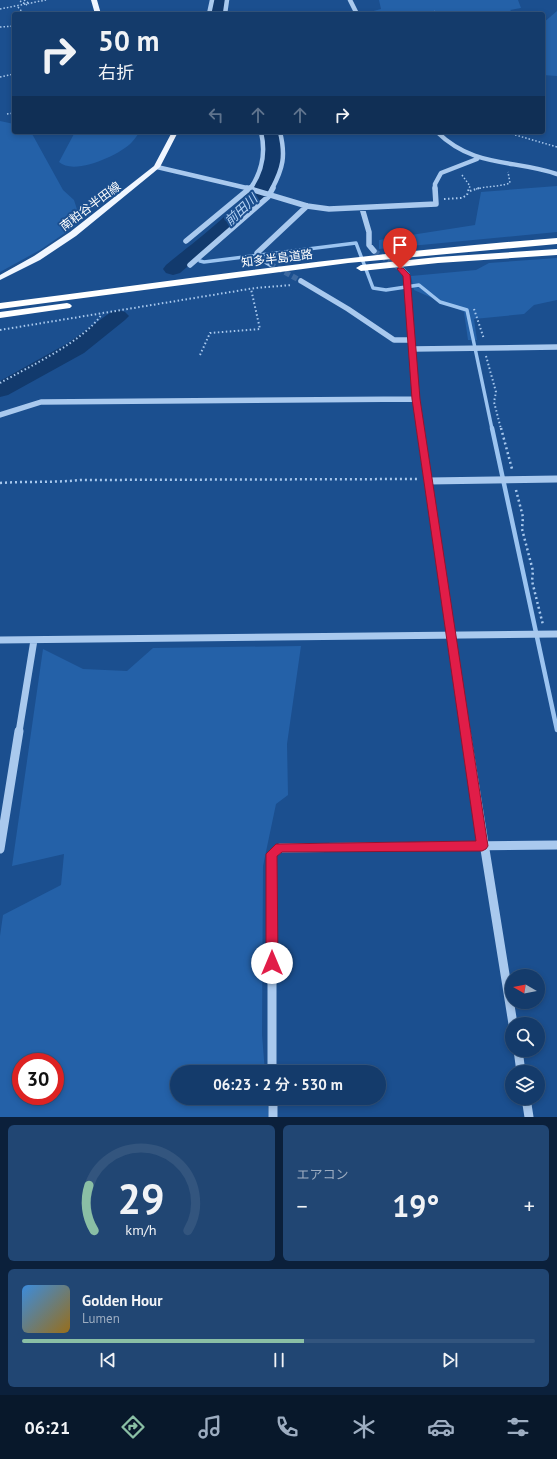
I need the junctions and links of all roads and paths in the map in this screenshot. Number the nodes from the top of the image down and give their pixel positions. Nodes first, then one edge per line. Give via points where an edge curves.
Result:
1 (20, 0) edge
2 (24, 0) edge
3 (46, 0) edge
4 (94, 0) edge
5 (212, 0) edge
6 (227, 0) edge
7 (350, 0) edge
8 (31, 4) junction
9 (27, 5) junction
10 (18, 7) junction
11 (0, 9) edge
12 (22, 12) edge
13 (97, 12) edge
14 (209, 12) edge
15 (225, 12) edge
16 (356, 12) edge
17 (12, 26) edge
18 (0, 27) edge
19 (12, 74) edge
20 (0, 77) edge
21 (12, 113) edge
22 (7, 114) dead end
23 (174, 134) edge
24 (261, 134) edge
25 (280, 134) edge
26 (439, 134) edge
27 (512, 134) edge
28 (557, 147) edge
29 (477, 158) junction
30 (505, 163) junction
31 (157, 167) junction
32 (461, 172) dead end
33 (557, 174) edge
34 (250, 190) junction
35 (470, 191) junction
36 (269, 195) junction
37 (436, 202) junction
38 (307, 206) junction
39 (362, 208) junction
40 (186, 241) dead end
41 (557, 242) edge
42 (374, 251) tunnel mouth
43 (557, 252) edge
44 (270, 264) tunnel mouth
45 (190, 265) dead end
46 (400, 269) tunnel mouth
47 (0, 278) edge
48 (303, 282) joint
49 (251, 289) junction
50 (0, 306) edge
51 (474, 309) dead end
52 (102, 314) junction
53 (0, 315) edge
54 (0, 330) edge
55 (410, 340) junction
56 (557, 347) edge
57 (487, 348) junction
58 (413, 349) junction
59 (200, 355) dead end
60 (0, 383) edge
61 (416, 399) junction
62 (0, 415) edge
63 (557, 479) edge
64 (428, 480) junction
65 (0, 483) edge
66 (557, 634) edge
67 (450, 636) junction
68 (0, 640) edge
69 (34, 640) junction
70 (557, 845) edge
71 (482, 846) junction
72 (0, 849) edge
73 (512, 1017) edge
74 (272, 1065) edge
75 (273, 1105) edge
76 (527, 1105) edge
77 (273, 1117) edge
78 (529, 1117) edge

1 - 9 path
2 - 8 path
3 - 8 path
4 - 13 main road
5 - 14 street
6 - 15 street
7 - 16 street
8 - 9 path
9 - 10 path
10 - 11 path
10 - 12 path
17 - 18 path
19 - 20 path
21 - 22 path
23 - 31 main road, 南粕谷半田線
24 - 34 street via 263,161
25 - 36 street via 284,148 283,162
26 - 29 street via 455,148
27 - 28 path
29 - 30 street
29 - 37 street via 441,173 435,184
30 - 33 street via 523,164
30 - 35 path via 510,183
31 - 34 street
31 - 47 main road, 南粕谷半田線 via 73,234
32 - 35 path via 470,186
34 - 36 street
34 - 40 street
35 - 37 path via 462,198
36 - 38 street
36 - 45 street
37 - 39 street
38 - 39 street via 329,209
38 - 44 street via 257,253
39 - 42 street via 369,232 369,245
41 - 50 highway, 知多半島道路 via 434,252 275,270
43 - 53 highway, 知多半島道路 via 438,260 262,279
46 - 55 street via 407,275
48 - 49 path
48 - 55 street via 394,340
49 - 52 path
49 - 59 path via 260,329 210,333
51 - 57 path
52 - 54 path
52 - 60 path via 92,327 76,338
55 - 58 street
56 - 57 street
57 - 58 street
58 - 61 street
61 - 62 street via 41,402
61 - 64 street
63 - 64 street
64 - 65 path via 307,478
64 - 67 street
66 - 67 street
67 - 69 street
67 - 71 street
68 - 69 street
69 - 72 street
70 - 71 street
71 - 73 street
71 - 74 street via 280,848 272,854
75 - 77 street
76 - 78 street

